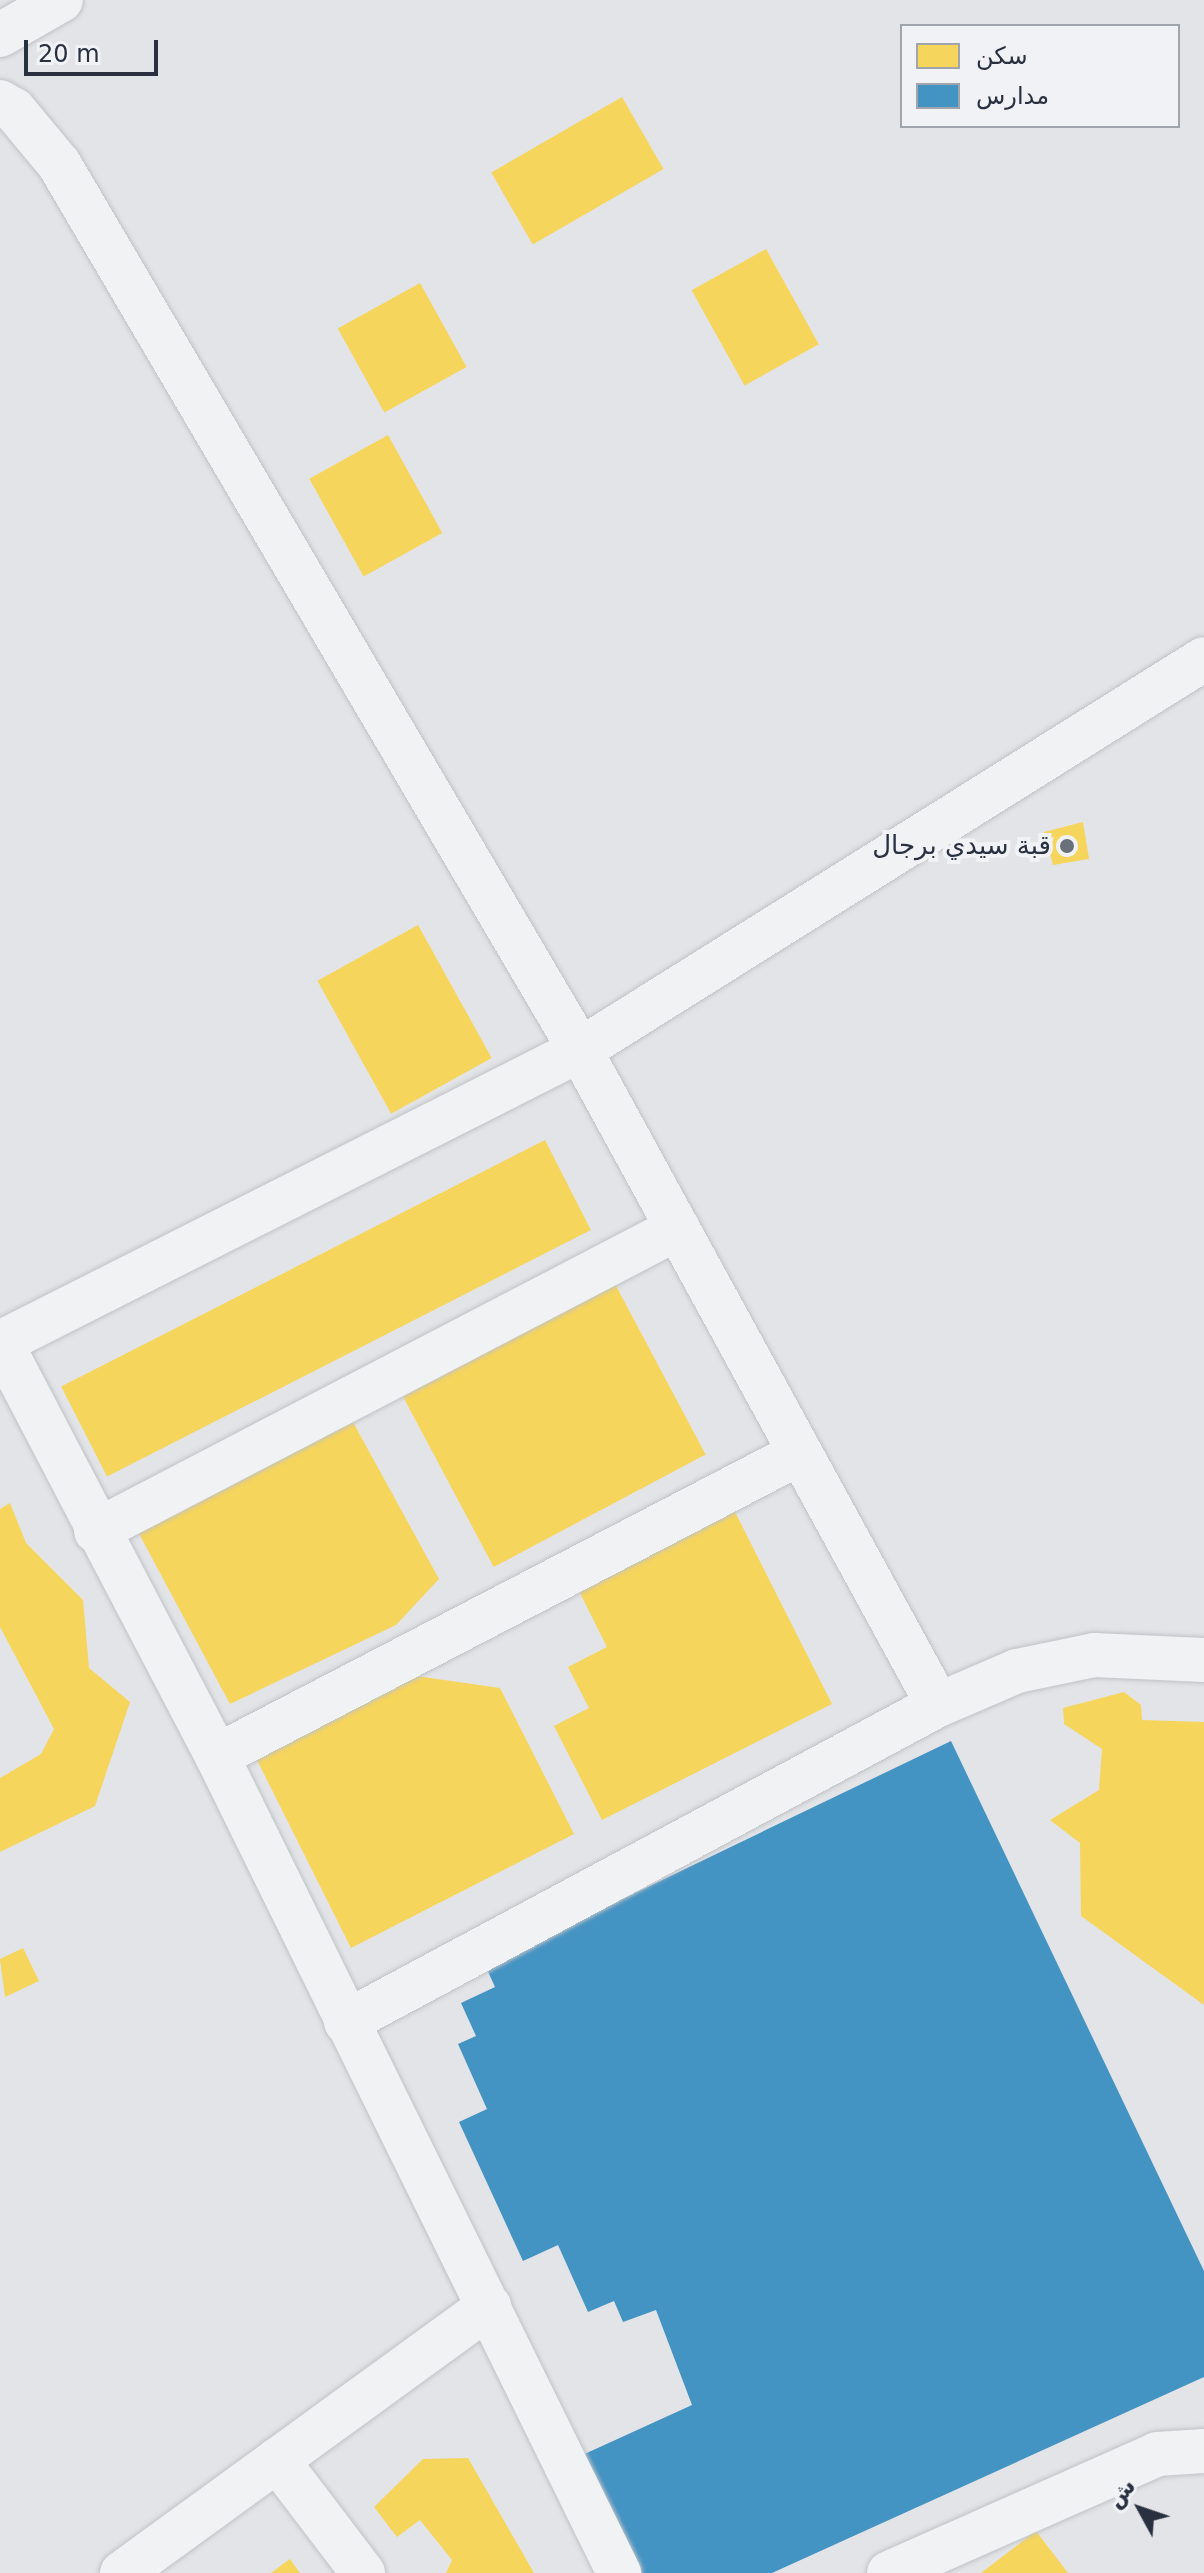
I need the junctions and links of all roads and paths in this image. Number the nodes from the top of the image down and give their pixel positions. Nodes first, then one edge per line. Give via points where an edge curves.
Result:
1 (61, 0) edge
2 (0, 35) edge
3 (0, 102) edge
4 (1204, 659) edge
5 (580, 1050) junction
6 (678, 1228) junction
7 (0, 1342) edge
8 (800, 1453) junction
9 (96, 1531) junction
10 (1204, 1660) edge
11 (938, 1705) junction
12 (217, 1756) junction
13 (346, 2022) junction
14 (489, 2306) junction
15 (1204, 2451) edge
16 (277, 2460) junction
17 (122, 2573) edge
18 (363, 2573) edge
19 (619, 2573) edge
20 (889, 2573) edge

1 - 2 street
3 - 5 street via 14,110 59,164
4 - 5 street
5 - 6 street
5 - 7 street
6 - 8 street
6 - 9 street
7 - 9 street
8 - 11 street
8 - 12 street
9 - 12 street
10 - 11 street via 1094,1655 1017,1671
11 - 13 street
12 - 13 street
13 - 14 street
14 - 16 street
14 - 19 street
15 - 20 street via 1157,2454
16 - 17 street
16 - 18 street

